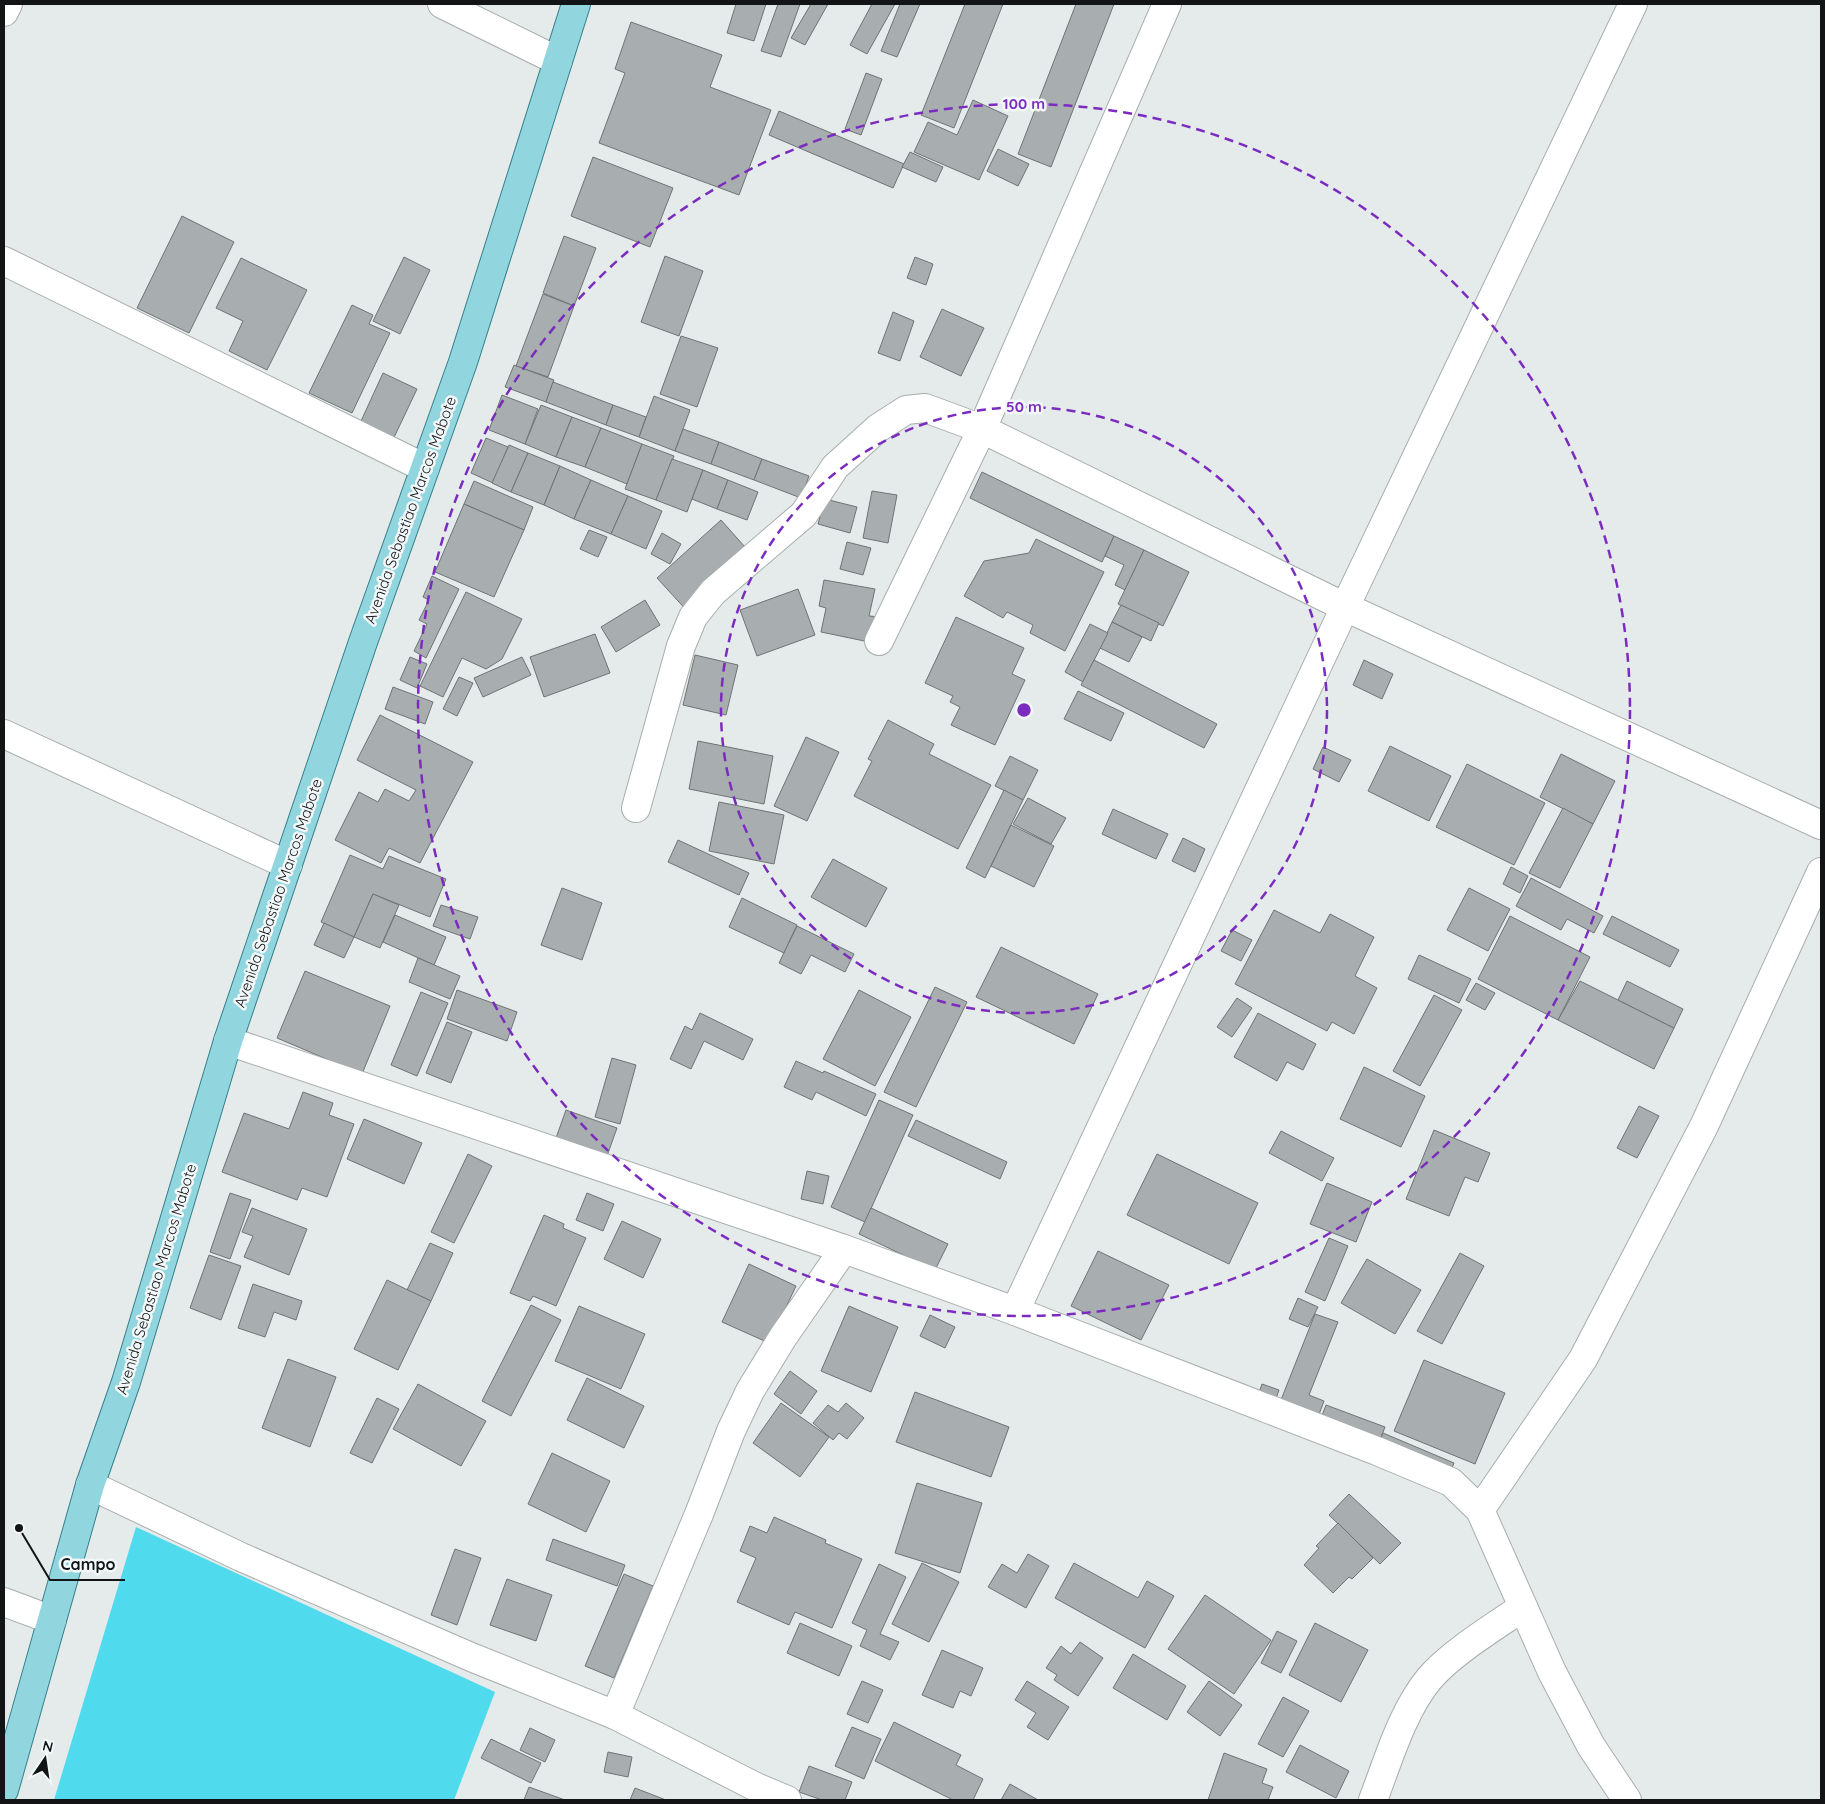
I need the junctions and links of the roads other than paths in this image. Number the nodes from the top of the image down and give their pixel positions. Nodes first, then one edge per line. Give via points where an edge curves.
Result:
1 (8, 4) edge
2 (442, 4) edge
3 (576, 4) edge
4 (1167, 4) edge
5 (1633, 4) edge
6 (4, 12) edge
7 (558, 61) junction
8 (4, 261) edge
9 (982, 429) junction
10 (425, 468) junction
11 (1345, 607) junction
12 (879, 641) dead end
13 (4, 734) edge
14 (636, 808) dead end
15 (1821, 824) edge
16 (288, 865) junction
17 (1821, 872) edge
18 (228, 1041) junction
19 (844, 1248) junction
20 (1015, 1311) junction
21 (90, 1485) junction
22 (1480, 1510) junction
23 (4, 1602) edge
24 (1523, 1606) junction
25 (52, 1620) junction
26 (615, 1716) junction
27 (4, 1790) edge
28 (787, 1800) edge
29 (1373, 1800) edge
30 (1627, 1800) edge

1 - 6 street
2 - 7 street
3 - 7 main road, Avenida Sebastiao Marcos Mabote
4 - 9 street
5 - 11 street
7 - 10 main road, Avenida Sebastiao Marcos Mabote
8 - 10 street
9 - 11 street
9 - 12 street
9 - 14 street via 925,408 906,410 878,428 835,466 804,514 713,592 693,617 681,646
10 - 16 main road, Avenida Sebastiao Marcos Mabote
11 - 15 street
11 - 20 street
13 - 16 street
16 - 18 main road, Avenida Sebastiao Marcos Mabote
17 - 22 street via 1704,1126 1583,1359
18 - 19 street
18 - 21 main road, Avenida Sebastiao Marcos Mabote via 126,1382
19 - 20 street
19 - 26 street via 783,1337 746,1399
20 - 22 street via 1421,1468 1451,1482
21 - 25 main road, Avenida Sebastiao Marcos Mabote
21 - 26 street via 241,1557
22 - 24 street
23 - 25 street
24 - 29 street via 1447,1661 1430,1679 1397,1738
24 - 30 street via 1552,1672 1591,1746
25 - 27 main road, Avenida Sebastiao Marcos Mabote
26 - 28 street

